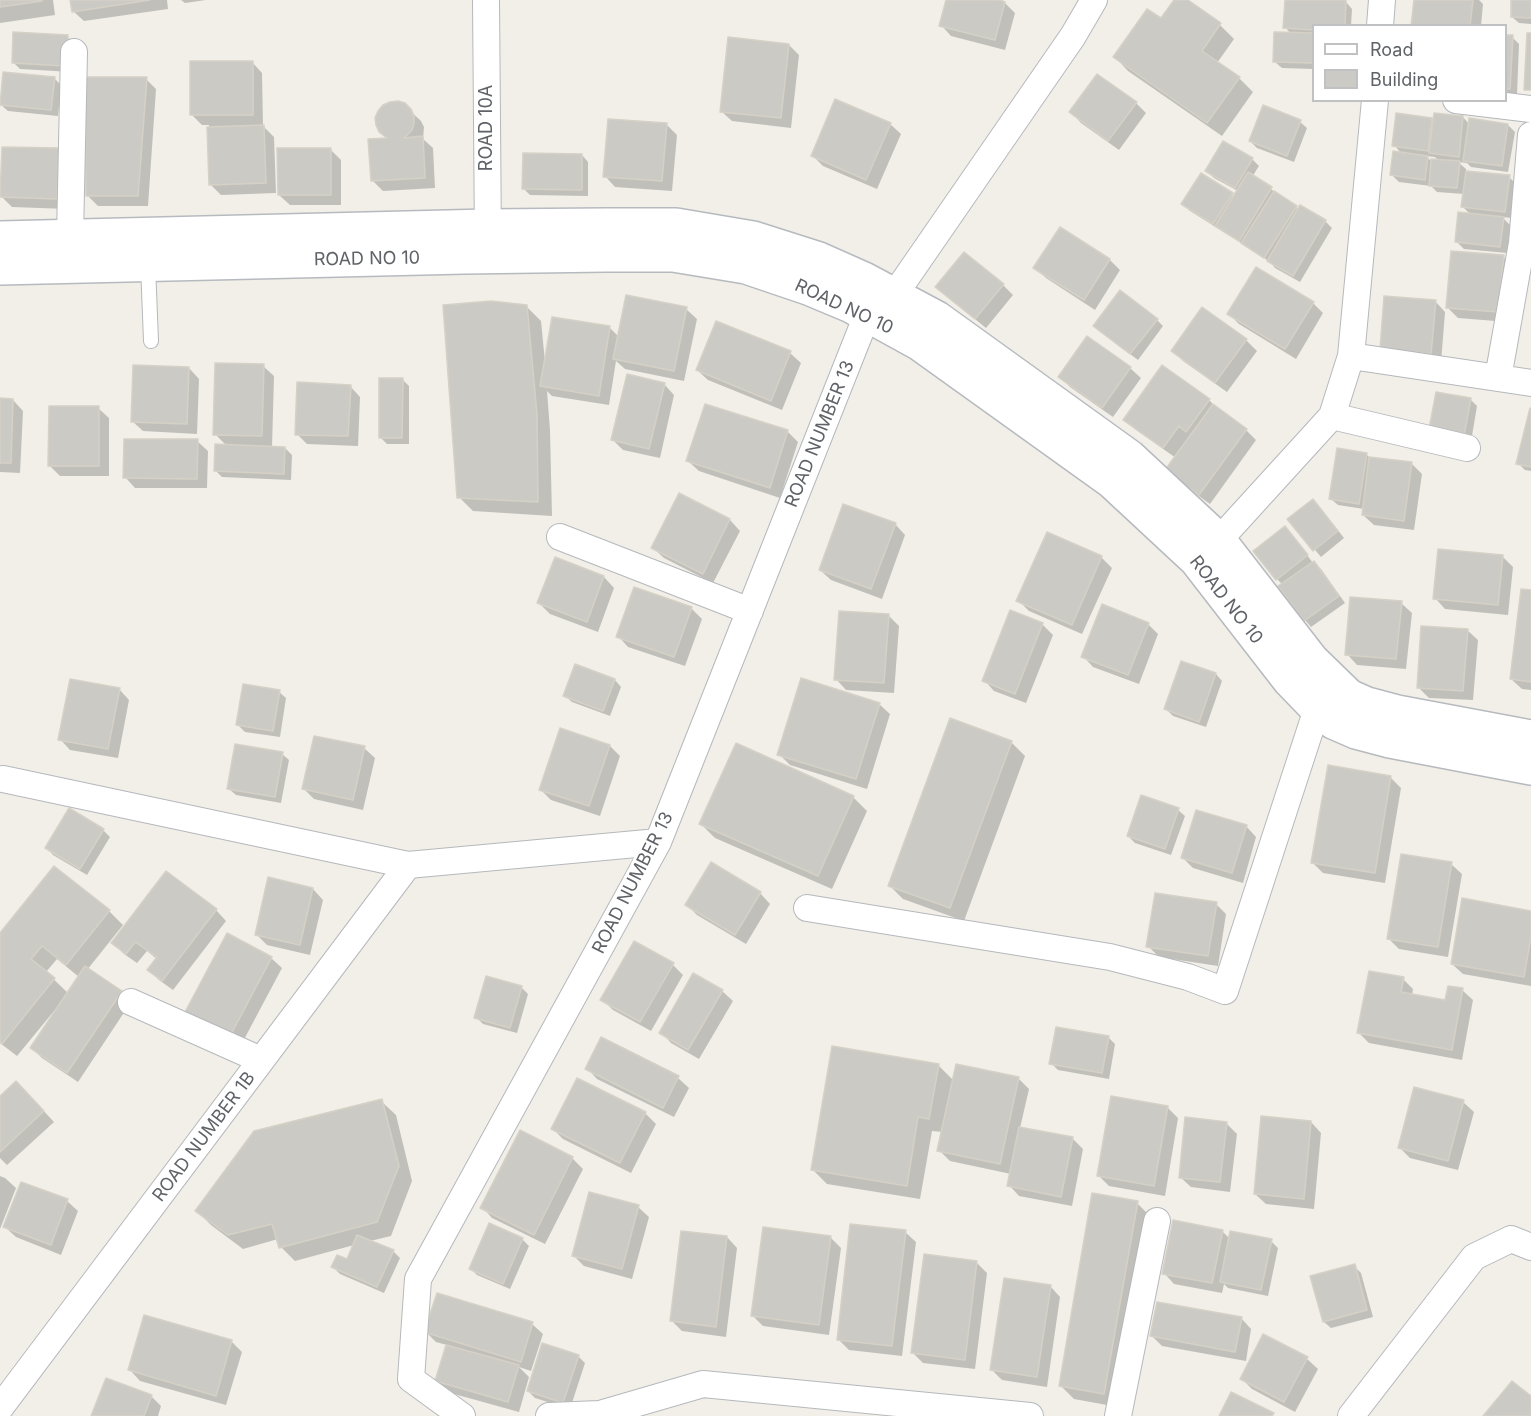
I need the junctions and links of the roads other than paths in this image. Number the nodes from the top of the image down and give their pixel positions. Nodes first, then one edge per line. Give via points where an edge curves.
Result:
1 (486, 0) edge
2 (1094, 0) edge
3 (1382, 0) edge
4 (1380, 24) edge
5 (74, 52) dead end
6 (1375, 102) edge
7 (1473, 102) edge
8 (1531, 109) edge
9 (1531, 135) edge
10 (70, 236) junction
11 (0, 238) edge
12 (488, 241) junction
13 (1527, 244) edge
14 (148, 265) junction
15 (0, 268) edge
16 (895, 294) junction
17 (867, 315) junction
18 (151, 340) dead end
19 (1351, 356) junction
20 (1498, 378) junction
21 (1531, 383) edge
22 (1332, 416) junction
23 (1467, 448) dead end
24 (560, 537) dead end
25 (1219, 540) junction
26 (750, 610) junction
27 (1317, 709) junction
28 (1531, 737) edge
29 (1531, 768) edge
30 (3, 779) dead end
31 (658, 842) junction
32 (408, 865) junction
33 (807, 908) dead end
34 (131, 1002) dead end
35 (261, 1060) junction
36 (1157, 1221) dead end
37 (1531, 1247) edge
38 (2, 1403) edge
39 (462, 1416) edge
40 (549, 1416) edge
41 (1030, 1416) edge
42 (1118, 1416) edge
43 (1351, 1416) edge

1 - 12 street, ROAD 10A
2 - 16 street
3 - 4 street
5 - 10 street
6 - 19 street
7 - 8 street
9 - 13 street
10 - 11 main road, ROAD NO 10
10 - 12 main road, ROAD NO 10
12 - 14 main road, ROAD NO 10
12 - 16 main road, ROAD NO 10 via 676,225 753,238 819,259
12 - 17 main road, ROAD NO 10 via 673,255 746,267 808,288
13 - 20 street
14 - 15 main road, ROAD NO 10
14 - 18 lane
16 - 25 main road, ROAD NO 10 via 937,318 1130,457
17 - 26 street, ROAD NUMBER 13
17 - 27 main road, ROAD NO 10 via 920,344 1111,481 1196,560 1288,680
19 - 20 street
19 - 22 street
20 - 21 street
22 - 23 street
22 - 25 street
24 - 26 street
25 - 28 main road, ROAD NO 10 via 1312,660 1349,696 1397,712
26 - 31 street, ROAD NUMBER 13
27 - 29 main road, ROAD NO 10 via 1333,722 1356,732
27 - 33 street via 1225,991 1110,957
30 - 32 street
31 - 32 street
31 - 39 street, ROAD NUMBER 13 via 418,1279 411,1379
32 - 35 street, ROAD NUMBER 1B
34 - 35 street
35 - 38 street, ROAD NUMBER 1B
36 - 42 street
37 - 43 street via 1511,1239 1474,1257
40 - 41 street via 600,1414 703,1384

